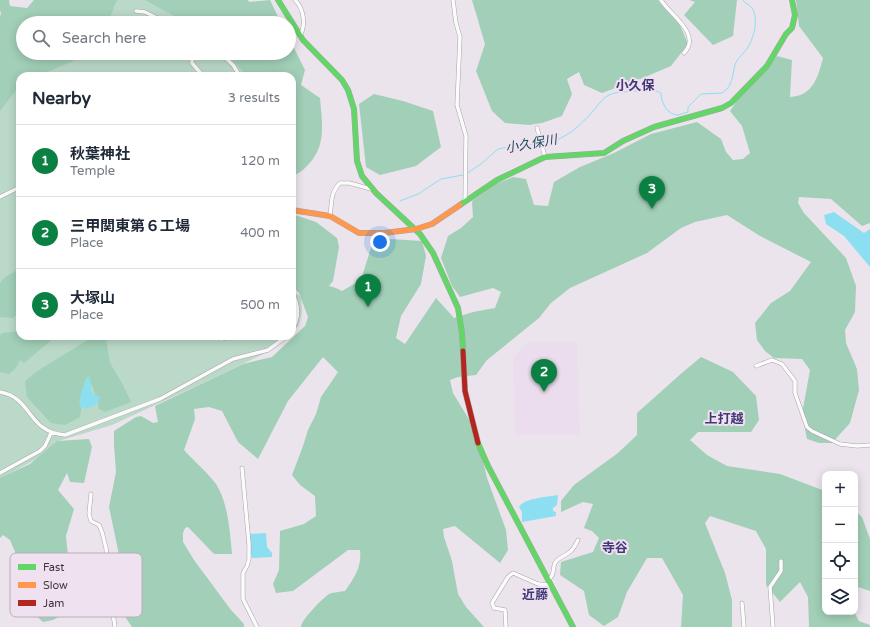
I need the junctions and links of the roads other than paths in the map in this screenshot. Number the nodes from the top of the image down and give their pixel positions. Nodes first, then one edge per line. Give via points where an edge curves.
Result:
1 (278, 0) edge
2 (295, 0) edge
3 (453, 0) edge
4 (661, 0) edge
5 (792, 0) edge
6 (136, 11) dead end
7 (153, 16) edge
8 (288, 16) edge
9 (296, 29) edge
10 (300, 36) junction
11 (684, 52) dead end
12 (192, 60) edge
13 (227, 60) edge
14 (200, 72) edge
15 (237, 72) edge
16 (537, 128) dead end
17 (545, 157) junction
18 (371, 188) junction
19 (16, 189) edge
20 (0, 197) edge
21 (465, 202) junction
22 (296, 211) edge
23 (330, 216) junction
24 (416, 228) junction
25 (296, 301) edge
26 (296, 323) edge
27 (282, 340) edge
28 (756, 366) dead end
29 (0, 392) edge
30 (51, 433) junction
31 (870, 445) edge
32 (242, 468) dead end
33 (0, 473) edge
34 (91, 494) dead end
35 (578, 540) dead end
36 (106, 553) edge
37 (781, 561) dead end
38 (549, 583) junction
39 (742, 603) dead end
40 (114, 617) edge
41 (115, 627) edge
42 (257, 627) edge
43 (506, 627) edge
44 (573, 627) edge
45 (744, 627) edge
46 (773, 627) edge

1 - 8 street
2 - 10 street via 299,3 304,21 304,30
3 - 21 street via 460,37 457,105 466,136
4 - 11 street via 690,36 690,44
5 - 17 street via 792,28 767,66 740,95 722,108 654,127 604,153
6 - 7 street
9 - 10 street
10 - 18 street via 342,80 348,90 354,109 357,161 362,176
12 - 14 street
13 - 15 street
16 - 17 street
17 - 21 street via 497,180
18 - 23 street via 340,183 331,197
18 - 24 street
19 - 20 street
21 - 24 street via 432,224
22 - 23 street
23 - 24 street via 359,233 384,233
24 - 38 street via 433,253 455,299 461,330 463,396 472,429 488,466
25 - 26 street
27 - 30 street via 268,350 233,359 160,399 73,433
28 - 31 street via 772,360 782,364 795,380 796,393 807,427 812,431 840,444
29 - 30 street via 16,398 38,424
30 - 33 street via 40,451
32 - 42 street via 249,544 247,566 243,573 243,599
34 - 36 street via 89,514 102,532
35 - 38 street via 572,550 555,563
37 - 46 street via 781,571 770,587
38 - 43 street via 538,584 514,573 508,577 492,603 494,608 505,610
38 - 44 street
39 - 45 street
40 - 41 street

